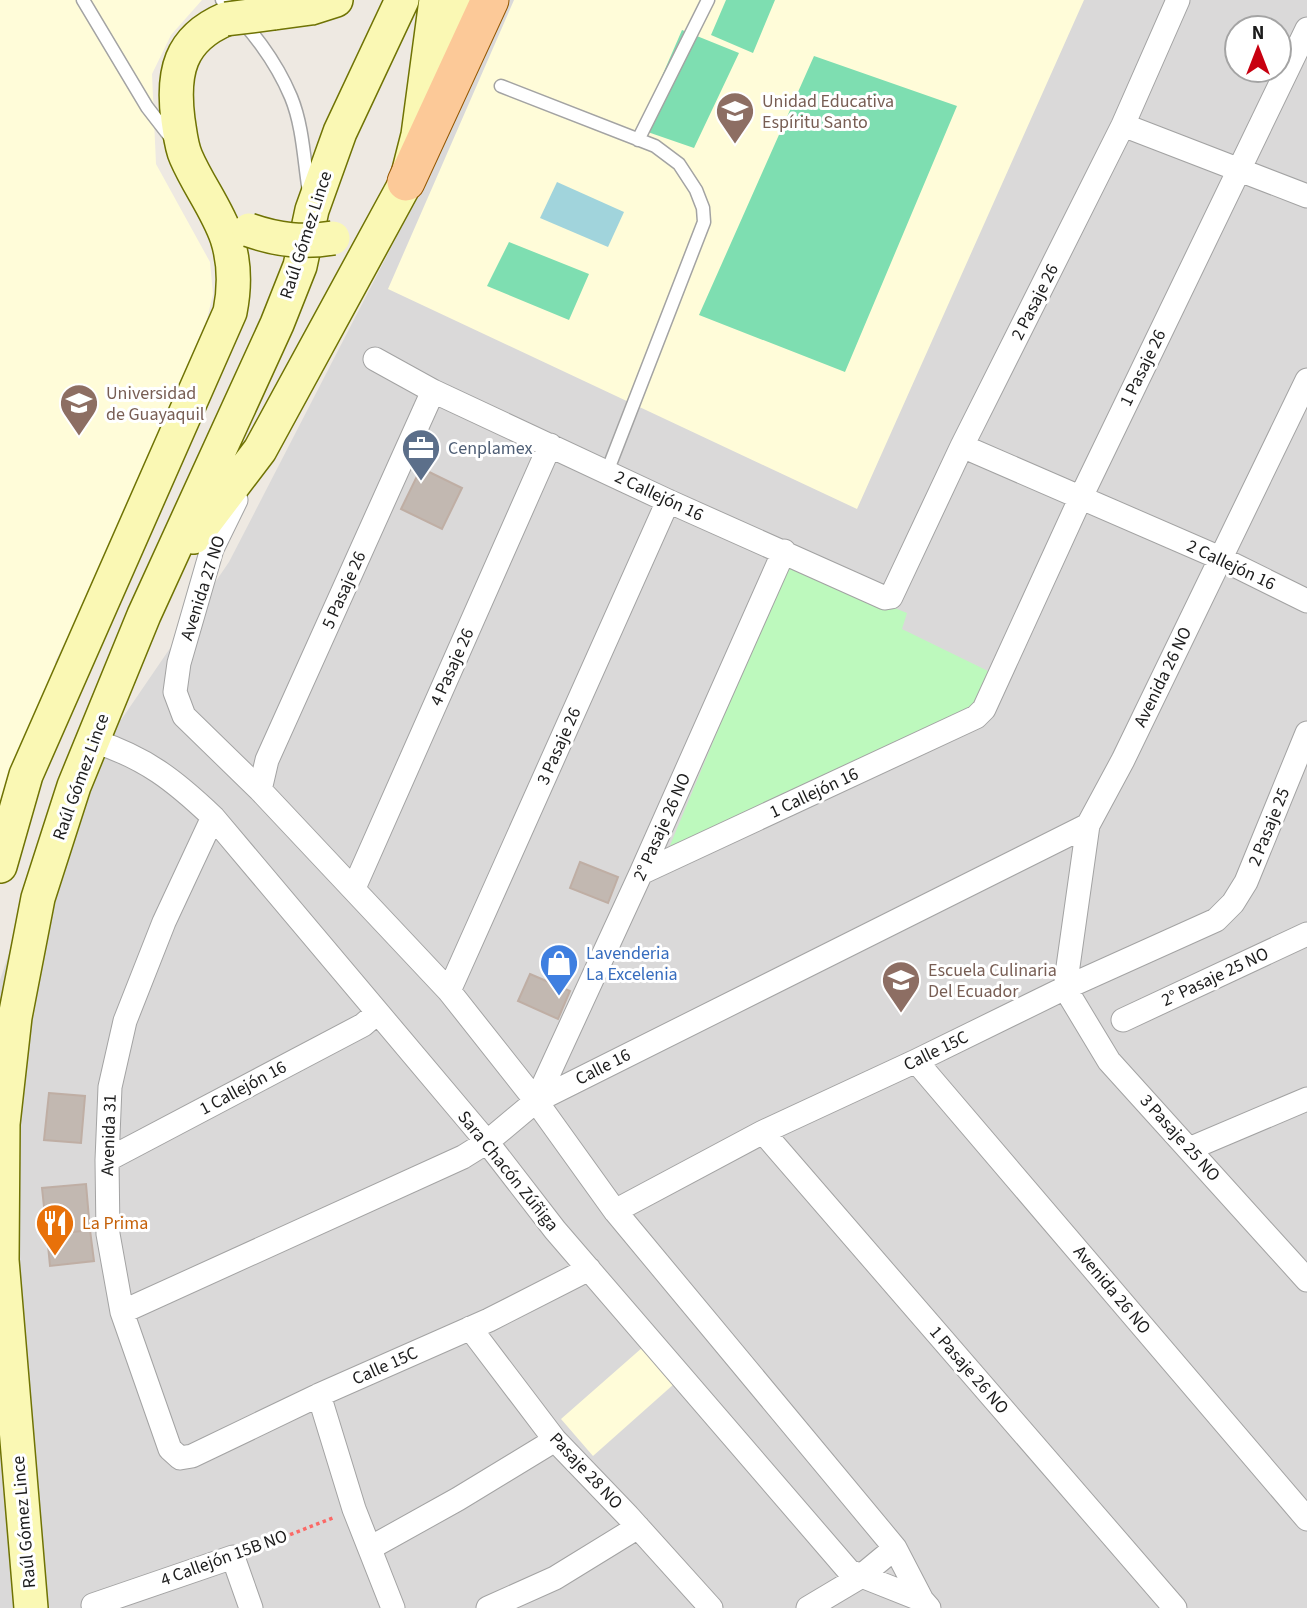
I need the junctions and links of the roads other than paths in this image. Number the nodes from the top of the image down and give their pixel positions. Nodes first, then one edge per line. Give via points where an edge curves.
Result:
1 (83, 0) edge
2 (336, 0) edge
3 (402, 0) edge
4 (436, 0) edge
5 (465, 0) edge
6 (490, 0) edge
7 (708, 0) edge
8 (1178, 0) edge
9 (224, 10) edge
10 (1307, 29) edge
11 (501, 86) dead end
12 (1123, 125) junction
13 (418, 135) junction
14 (638, 140) junction
15 (185, 156) junction
16 (1240, 168) junction
17 (205, 191) junction
18 (401, 191) junction
19 (1307, 195) edge
20 (312, 210) junction
21 (375, 359) dead end
22 (1307, 380) edge
23 (433, 391) junction
24 (550, 445) junction
25 (962, 446) junction
26 (260, 450) junction
27 (607, 472) junction
28 (1081, 497) junction
29 (668, 501) junction
30 (784, 551) junction
31 (1220, 558) junction
32 (886, 598) joint
33 (1307, 601) edge
34 (145, 615) junction
35 (176, 691) joint
36 (984, 709) joint
37 (1307, 733) edge
38 (94, 741) junction
39 (260, 790) junction
40 (213, 817) junction
41 (1088, 825) junction
42 (0, 866) edge
43 (641, 873) junction
44 (1246, 881) joint
45 (354, 888) junction
46 (1307, 934) edge
47 (1065, 988) junction
48 (449, 991) junction
49 (377, 1013) junction
50 (1123, 1020) dead end
51 (916, 1061) junction
52 (1307, 1099) edge
53 (536, 1101) junction
54 (763, 1132) junction
55 (487, 1142) junction
56 (1189, 1149) junction
57 (107, 1160) junction
58 (615, 1211) junction
59 (1302, 1267) edge
60 (589, 1269) junction
61 (122, 1312) junction
62 (470, 1328) junction
63 (319, 1395) junction
64 (555, 1440) junction
65 (180, 1458) joint
66 (1307, 1520) edge
67 (638, 1527) junction
68 (370, 1548) junction
69 (895, 1548) junction
70 (860, 1577) junction
71 (925, 1604) edge
72 (93, 1605) dead end
73 (31, 1608) edge
74 (251, 1608) edge
75 (393, 1608) edge
76 (488, 1608) edge
77 (711, 1608) edge
78 (808, 1608) edge
79 (1175, 1608) edge

1 - 15 lane via 147,107
2 - 9 main road, bridge via 274,13
3 - 20 main road, Raúl Gómez Lince via 340,132
4 - 13 main road
5 - 13 main road
6 - 18 main road
7 - 14 lane
8 - 12 street, 2 Pasaje 26
9 - 15 main road via 188,47 177,72 175,99
9 - 20 lane via 257,37 291,97
10 - 16 street, 1 Pasaje 26
11 - 14 lane
12 - 16 street
12 - 25 street, 2 Pasaje 26
13 - 18 main road
14 - 27 lane via 679,164 696,190 704,222
15 - 17 main road
16 - 19 street
16 - 28 street, 1 Pasaje 26
17 - 18 main road, bridge via 219,210 249,230 295,241 333,238 366,223
17 - 42 main road via 232,256 230,312 26,775
18 - 26 main road
20 - 34 main road, Raúl Gómez Lince via 300,266 277,324
21 - 23 street, 2 Callejón 16
22 - 31 street, Avenida 26 NO
23 - 24 street, 2 Callejón 16
23 - 39 street, 5 Pasaje 26 via 267,760
24 - 27 street, 2 Callejón 16
24 - 45 street, 4 Pasaje 26
25 - 28 street, 2 Callejón 16
25 - 32 street, 2 Pasaje 26 via 892,596
26 - 34 main road via 178,558
26 - 35 street, Avenida 27 NO via 212,549 179,663
27 - 29 street, 2 Callejón 16
28 - 31 street, 2 Callejón 16
28 - 36 street, 1 Pasaje 26
29 - 30 street, 2 Callejón 16
29 - 48 street, 3 Pasaje 26
30 - 32 street, 2 Callejón 16
30 - 43 street, 2° Pasaje 26 NO
31 - 33 street, 2 Callejón 16
31 - 41 street, Avenida 26 NO
34 - 38 main road, Raúl Gómez Lince
35 - 39 street, Sara Chacón Zúñiga via 184,716
36 - 43 street, 1 Callejón 16 via 976,717
37 - 44 street, 2 Pasaje 25
38 - 40 street, Sara Chacón Zúñiga via 152,766
38 - 73 main road, Raúl Gómez Lince via 74,786 38,898 15,1017 3,1124 2,1260
39 - 45 street, Sara Chacón Zúñiga
40 - 49 street, Sara Chacón Zúñiga
40 - 57 street, Avenida 31 via 125,1021 110,1087
41 - 47 street, Avenida 26 NO
41 - 53 street, Calle 16
43 - 53 street, 2° Pasaje 26 NO
44 - 47 street, Calle 15C via 1216,919
45 - 48 street, Sara Chacón Zúñiga
46 - 50 street, 2° Pasaje 25 NO
47 - 51 street, Calle 15C
47 - 56 street, 3 Pasaje 25 NO via 1109,1061
48 - 53 street, Sara Chacón Zúñiga
49 - 55 street, Sara Chacón Zúñiga
49 - 57 street, 1 Callejón 16
51 - 54 street, Calle 15C
51 - 66 street, Avenida 26 NO
52 - 56 street
53 - 55 street, Calle 16
53 - 58 street, Sara Chacón Zúñiga
54 - 58 street, Calle 15C
54 - 79 street, 1 Pasaje 26 NO
55 - 60 street, Sara Chacón Zúñiga
55 - 61 street, Calle 16
56 - 59 street, 3 Pasaje 25 NO
57 - 61 street, Avenida 31 via 108,1234
58 - 69 street, Sara Chacón Zúñiga
60 - 62 street, Calle 15C
60 - 70 street, Sara Chacón Zúñiga via 849,1571
61 - 65 street, Avenida 31 via 170,1449
62 - 63 street, Calle 15C
62 - 64 street, Pasaje 28 NO
63 - 65 street, Calle 15C
63 - 68 street
64 - 67 street, Pasaje 28 NO
64 - 68 street
67 - 76 street via 555,1578
67 - 77 street, Pasaje 28 NO
68 - 75 street
69 - 70 street
69 - 71 street, Sara Chacón Zúñiga
70 - 71 street, Sara Chacón Zúñiga
70 - 78 street
72 - 74 street, 4 Callejón 15B NO via 233,1557

